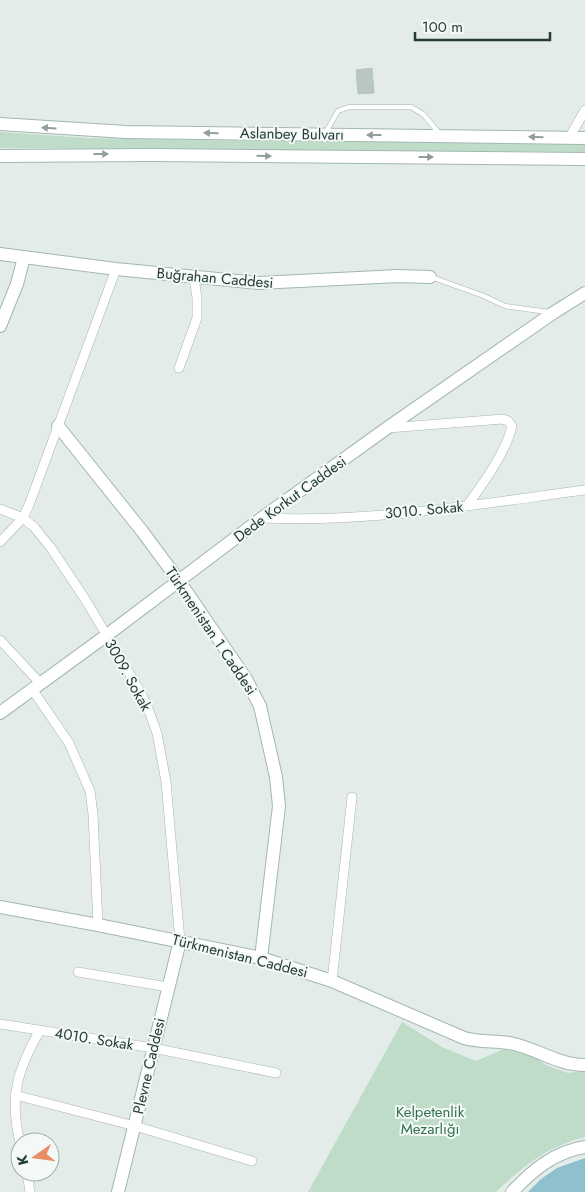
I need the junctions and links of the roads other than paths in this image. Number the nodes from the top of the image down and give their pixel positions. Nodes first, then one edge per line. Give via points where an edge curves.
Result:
1 (585, 110) edge
2 (0, 124) edge
3 (324, 135) junction
4 (442, 136) junction
5 (568, 138) junction
6 (585, 138) edge
7 (0, 156) edge
8 (585, 160) edge
9 (0, 254) edge
10 (24, 257) junction
11 (116, 269) junction
12 (194, 277) junction
13 (430, 277) joint
14 (585, 293) edge
15 (553, 313) junction
16 (0, 326) edge
17 (179, 368) dead end
18 (58, 426) junction
19 (387, 428) junction
20 (585, 490) edge
21 (467, 506) junction
22 (0, 509) edge
23 (23, 518) junction
24 (262, 518) junction
25 (0, 542) edge
26 (179, 581) junction
27 (107, 635) junction
28 (0, 640) edge
29 (36, 686) junction
30 (0, 713) edge
31 (352, 797) dead end
32 (0, 907) edge
33 (98, 925) junction
34 (180, 941) junction
35 (261, 958) junction
36 (78, 972) dead end
37 (332, 981) junction
38 (168, 988) junction
39 (0, 1024) edge
40 (40, 1030) junction
41 (153, 1048) junction
42 (585, 1065) edge
43 (276, 1073) dead end
44 (15, 1095) junction
45 (135, 1126) junction
46 (18, 1132) edge
47 (585, 1147) edge
48 (252, 1161) dead end
49 (118, 1192) edge
50 (512, 1192) edge

1 - 5 street
3 -> 2 street, Aslanbey Bulvarı via 126,132
4 -> 3 street, Aslanbey Bulvarı
3 - 4 lane via 338,111 349,106 411,107 423,114
5 -> 4 street, Aslanbey Bulvarı
5 - 6 street, Aslanbey Bulvarı
7 -> 8 street, Aslanbey Bulvarı via 143,154
9 - 10 street, Buğrahan Caddesi
10 - 11 street, Buğrahan Caddesi
10 - 16 street
11 - 12 street, Buğrahan Caddesi
11 - 18 street
12 - 13 street, Buğrahan Caddesi via 259,283
12 - 17 street via 197,318
13 - 15 lane via 505,306
14 - 15 street, Dede Korkut Caddesi
15 - 19 street, Dede Korkut Caddesi
18 - 23 street
18 - 26 street, Türkmenistan 1 Caddesi
19 - 21 street via 508,421 512,426 510,437
19 - 24 street, Dede Korkut Caddesi
20 - 21 street, 3010. Sokak
21 - 24 street, 3010. Sokak via 307,520
22 - 23 street, 3009. Sokak
23 - 25 street
23 - 27 street, 3009. Sokak via 42,536 65,568
24 - 26 street, Dede Korkut Caddesi
26 - 27 street, Dede Korkut Caddesi
26 - 35 street, Türkmenistan 1 Caddesi via 246,679 264,721 279,806
27 - 29 street, Dede Korkut Caddesi
27 - 34 street, 3009. Sokak via 141,693 157,733 167,790
28 - 29 street
29 - 30 street, Dede Korkut Caddesi
29 - 33 street via 90,790 94,814
31 - 37 street
32 - 33 street, Türkmenistan Caddesi
33 - 34 street, Türkmenistan Caddesi
34 - 35 street, Türkmenistan Caddesi
34 - 38 street, Plevne Caddesi
35 - 37 street, Türkmenistan Caddesi
36 - 38 street
37 - 42 street, Türkmenistan Caddesi via 464,1038 514,1044 554,1060
38 - 41 street, Plevne Caddesi
39 - 40 street, 4010. Sokak
40 - 41 street, 4010. Sokak
40 - 44 street via 22,1065
41 - 43 street, 4010. Sokak
41 - 45 street, Plevne Caddesi
44 - 45 street
44 - 46 street
45 - 48 street
45 - 49 street, Plevne Caddesi
47 - 50 street via 547,1161

